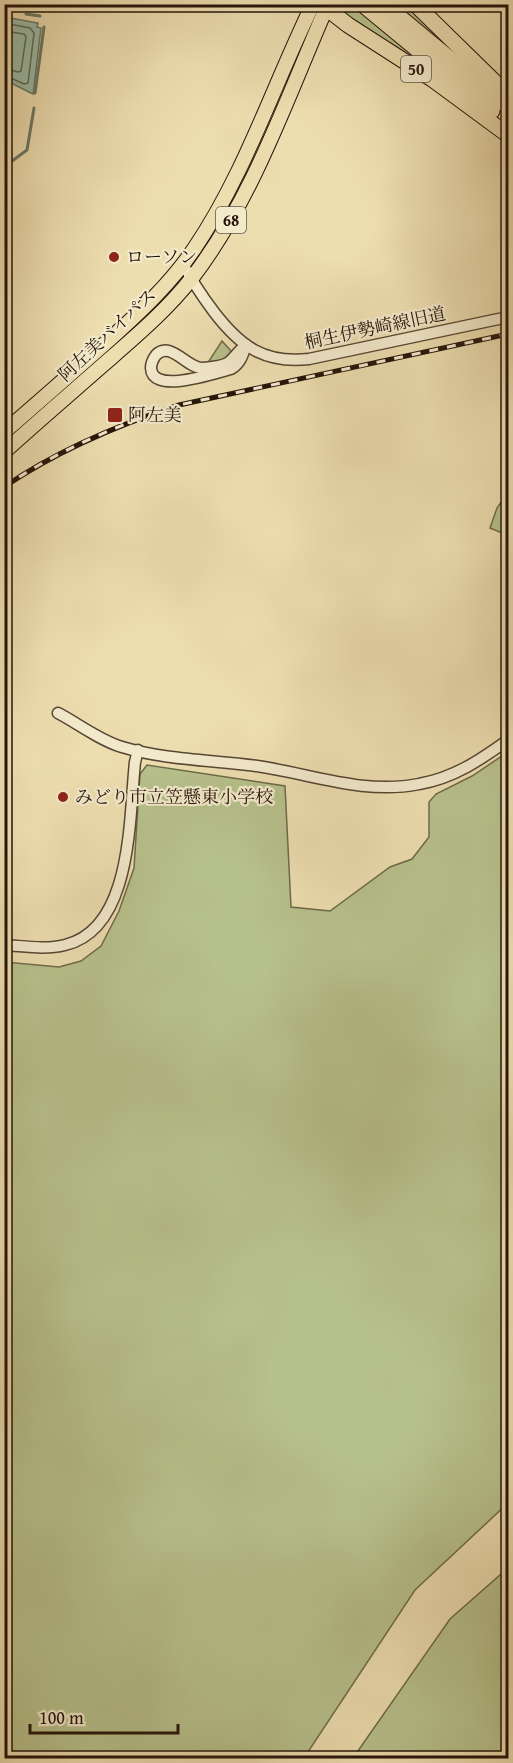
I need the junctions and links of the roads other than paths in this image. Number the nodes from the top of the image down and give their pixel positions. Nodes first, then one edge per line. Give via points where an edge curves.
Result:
1 (362, 4) edge
2 (384, 4) edge
3 (415, 4) edge
4 (322, 6) edge
5 (508, 95) edge
6 (508, 107) edge
7 (508, 125) edge
8 (508, 135) edge
9 (183, 264) junction
10 (191, 279) junction
11 (508, 316) edge
12 (246, 345) junction
13 (4, 432) edge
14 (4, 452) edge
15 (58, 713) dead end
16 (508, 740) edge
17 (138, 750) junction
18 (4, 945) edge

1 - 7 highway, 50
2 - 6 highway, 50
3 - 5 highway, 50
4 - 8 highway, 50
4 - 9 main road, 阿左美バイパス / 68 via 208,228
4 - 10 main road, 阿左美バイパス / 68 via 247,188 227,227
9 - 10 street, 桐生伊勢崎線旧道
9 - 13 main road, 阿左美バイパス / 68 via 124,326
10 - 12 street, 桐生伊勢崎線旧道 via 227,329
10 - 14 main road, 阿左美バイパス / 68 via 130,342
11 - 12 street, 桐生伊勢崎線旧道 via 293,361 274,358
12 - 12 street via 237,366 231,369 166,382 155,378 151,370 152,360 159,352 172,352 202,368 226,363
15 - 17 street via 103,739
16 - 17 street via 455,774 398,787 343,784 264,767
17 - 18 street via 127,848 116,891 103,920 85,938 64,945

